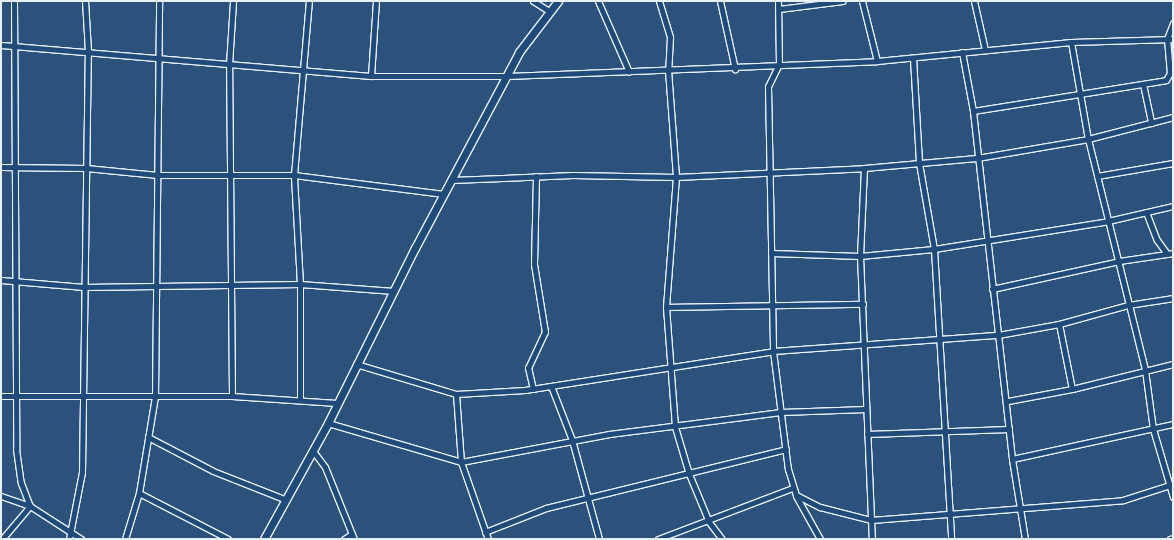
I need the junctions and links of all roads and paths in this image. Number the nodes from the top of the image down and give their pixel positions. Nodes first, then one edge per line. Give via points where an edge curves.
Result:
1 (14, 1) edge
2 (85, 1) edge
3 (159, 1) edge
4 (233, 1) edge
5 (309, 1) edge
6 (376, 1) edge
7 (533, 1) edge
8 (558, 1) edge
9 (598, 1) edge
10 (660, 1) edge
11 (720, 1) edge
12 (778, 1) edge
13 (842, 1) edge
14 (862, 1) edge
15 (974, 1) edge
16 (779, 9) junction
17 (549, 10) junction
18 (1173, 23) edge
19 (1173, 38) edge
20 (1167, 39) junction
21 (1070, 42) junction
22 (1, 45) edge
23 (17, 45) junction
24 (985, 50) junction
25 (88, 51) junction
26 (962, 52) junction
27 (914, 58) junction
28 (160, 59) junction
29 (877, 61) junction
30 (779, 64) junction
31 (229, 65) junction
32 (735, 69) junction
33 (668, 70) junction
34 (302, 71) junction
35 (629, 72) junction
36 (371, 76) junction
37 (507, 76) junction
38 (1143, 84) junction
39 (1079, 93) junction
40 (973, 111) junction
41 (1173, 116) edge
42 (1151, 123) junction
43 (1088, 139) junction
44 (977, 158) junction
45 (919, 163) junction
46 (1172, 164) edge
47 (1, 167) edge
48 (17, 167) junction
49 (86, 168) junction
50 (864, 168) junction
51 (770, 172) junction
52 (229, 174) junction
53 (158, 175) junction
54 (294, 175) junction
55 (536, 176) junction
56 (1097, 176) junction
57 (676, 178) junction
58 (451, 180) junction
59 (444, 194) junction
60 (1173, 206) edge
61 (1146, 212) junction
62 (1108, 221) junction
63 (986, 241) junction
64 (934, 249) junction
65 (771, 253) junction
66 (1173, 253) edge
67 (1167, 254) junction
68 (860, 256) junction
69 (1119, 261) junction
70 (16, 279) junction
71 (1, 280) edge
72 (300, 284) junction
73 (154, 286) junction
74 (230, 286) junction
75 (84, 287) junction
76 (992, 289) junction
77 (394, 291) junction
78 (1173, 298) edge
79 (773, 304) junction
80 (863, 304) junction
81 (1128, 305) junction
82 (666, 307) junction
83 (1060, 324) junction
84 (998, 335) junction
85 (940, 340) junction
86 (864, 344) junction
87 (773, 351) junction
88 (356, 364) junction
89 (1173, 364) edge
90 (671, 368) junction
91 (1145, 370) junction
92 (551, 386) junction
93 (533, 389) junction
94 (1072, 389) junction
95 (456, 394) junction
96 (1, 396) edge
97 (18, 396) junction
98 (155, 396) junction
99 (232, 396) junction
100 (81, 397) junction
101 (300, 400) junction
102 (1008, 401) junction
103 (337, 403) junction
104 (866, 409) junction
105 (781, 412) junction
106 (328, 423) junction
107 (1173, 424) edge
108 (675, 427) junction
109 (1009, 428) junction
110 (1153, 428) junction
111 (947, 430) junction
112 (867, 434) junction
113 (148, 437) junction
114 (572, 440) junction
115 (786, 449) junction
116 (313, 451) junction
117 (1012, 458) junction
118 (461, 462) junction
119 (689, 474) junction
120 (1171, 485) edge
121 (792, 488) junction
122 (139, 493) junction
123 (796, 495) junction
124 (1, 496) edge
125 (1173, 497) edge
126 (284, 499) junction
127 (587, 499) junction
128 (30, 506) junction
129 (1021, 510) junction
130 (950, 514) junction
131 (871, 520) junction
132 (709, 522) junction
133 (485, 532) junction
134 (72, 533) junction
135 (353, 537) edge
136 (1173, 538) edge
137 (2, 539) edge
138 (69, 539) edge
139 (81, 539) edge
140 (125, 539) edge
141 (228, 539) edge
142 (264, 539) edge
143 (344, 539) edge
144 (488, 539) edge
145 (599, 539) edge
146 (658, 539) edge
147 (722, 539) edge
148 (820, 539) edge
149 (872, 539) edge
150 (952, 539) edge
151 (1025, 539) edge
152 (1170, 539) edge

1 - 23 street
2 - 25 street
3 - 28 street
4 - 31 street
5 - 34 street
6 - 36 street
7 - 17 street
8 - 17 street
9 - 35 street
10 - 33 street via 670,37
11 - 32 street
12 - 16 street
13 - 16 street
14 - 29 street
15 - 24 street
16 - 30 street
17 - 37 street via 519,52
18 - 20 street
19 - 20 street
20 - 21 street
20 - 38 street via 1169,76 1162,81
21 - 24 street
21 - 39 street
22 - 23 street
23 - 25 street
23 - 48 street
24 - 26 street
25 - 28 street
25 - 49 street
26 - 27 street
26 - 40 street
27 - 29 street
27 - 45 street
28 - 31 street
28 - 53 street
29 - 30 street
30 - 32 street
30 - 51 street via 768,87
31 - 34 street
31 - 52 street
32 - 33 street
33 - 35 street
33 - 57 street
34 - 36 street
34 - 54 street
35 - 37 street
36 - 37 street
37 - 58 street
38 - 39 street
38 - 42 street
39 - 40 street
39 - 43 street
40 - 44 street
41 - 42 street
42 - 43 street
43 - 44 street
43 - 56 street
44 - 45 street
44 - 63 street
45 - 50 street
45 - 64 street
46 - 56 street
47 - 48 street
48 - 49 street
48 - 70 street
49 - 53 street
49 - 75 street
50 - 51 street
50 - 68 street
51 - 57 street
51 - 65 street
52 - 53 street
52 - 54 street
52 - 74 street
53 - 73 street
54 - 59 street
54 - 72 street
55 - 57 street
55 - 58 street
55 - 93 street via 534,264 545,332 528,368
56 - 62 street
57 - 82 street
58 - 59 street
59 - 77 street
60 - 61 street
61 - 62 street
61 - 67 street via 1154,235
62 - 63 street
62 - 69 street
63 - 64 street
63 - 76 street
64 - 68 street
64 - 85 street
65 - 68 street
65 - 79 street
66 - 67 street
67 - 69 street
68 - 80 street
69 - 76 street
69 - 81 street
70 - 71 street
70 - 75 street
70 - 97 street
72 - 74 street
72 - 77 street
72 - 101 street
73 - 74 street
73 - 75 street
73 - 98 street
74 - 99 street
75 - 100 street
76 - 84 street
77 - 88 street
78 - 81 street
79 - 80 street
79 - 82 street
79 - 87 street
80 - 86 street
81 - 83 street
81 - 91 street
82 - 90 street
83 - 84 street
83 - 94 street
84 - 85 street
84 - 102 street
85 - 86 street
85 - 111 street
86 - 87 street
86 - 104 street
87 - 90 street
87 - 105 street
88 - 95 street
88 - 103 street
89 - 91 street
90 - 92 street
90 - 108 street
91 - 94 street
91 - 110 street
92 - 93 street
92 - 114 street
93 - 95 street
94 - 102 street
95 - 118 street
96 - 97 street
97 - 100 street
97 - 128 street via 16,449 21,483
98 - 99 street
98 - 100 street
98 - 113 street
99 - 101 street
100 - 134 street via 82,472
101 - 103 street
102 - 109 street
103 - 106 street
104 - 105 street
104 - 112 street
105 - 108 street
105 - 115 street
106 - 116 street
106 - 118 street
107 - 110 street
108 - 114 street
108 - 119 street
109 - 111 street
109 - 117 street
110 - 117 street
110 - 120 street
111 - 112 street
111 - 130 street
112 - 131 street
113 - 122 street
113 - 126 street via 213,471
114 - 118 street
114 - 127 street
115 - 119 street
115 - 121 street
116 - 126 street
116 - 135 street via 325,467
117 - 129 street
118 - 133 street
119 - 127 street
119 - 132 street
120 - 125 street
120 - 129 street via 1123,500
121 - 123 street
121 - 132 street
122 - 140 street
122 - 141 street
123 - 131 street via 820,507
123 - 148 street
124 - 128 street
126 - 142 street
127 - 133 street via 546,508
127 - 145 street
128 - 134 street
128 - 137 street
129 - 130 street
129 - 151 street
130 - 131 street
130 - 150 street
131 - 149 street
132 - 146 street
132 - 147 street
133 - 144 street
134 - 138 street
134 - 139 street
135 - 143 street
136 - 152 street

